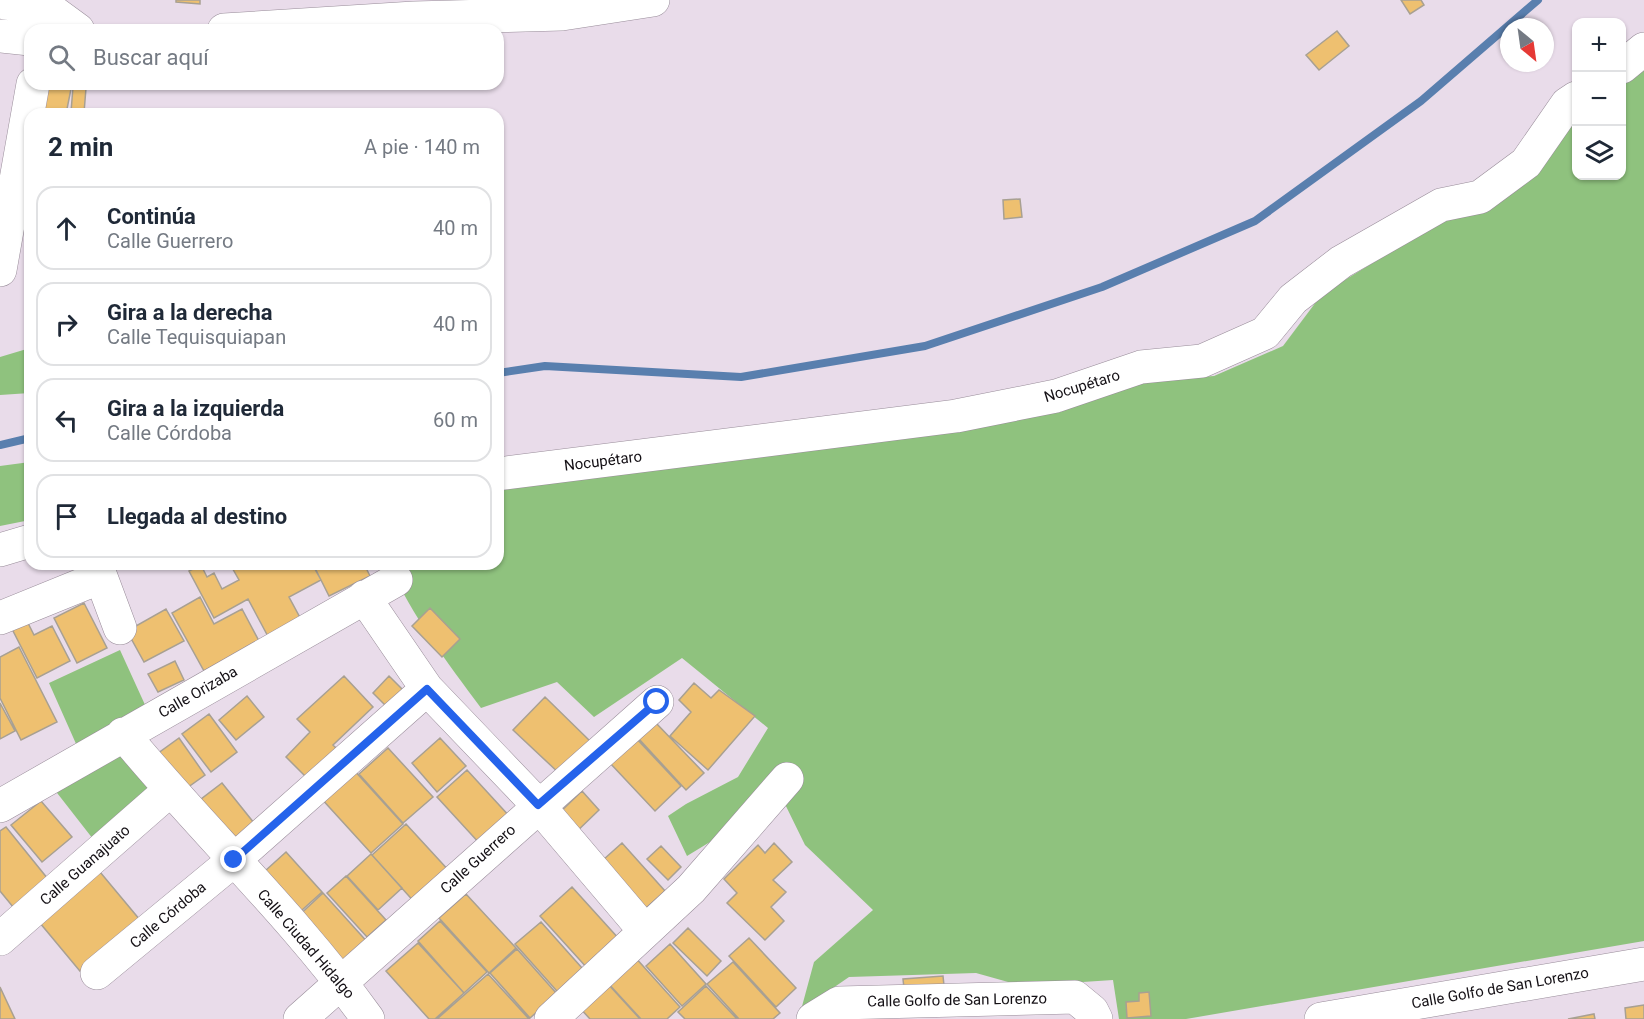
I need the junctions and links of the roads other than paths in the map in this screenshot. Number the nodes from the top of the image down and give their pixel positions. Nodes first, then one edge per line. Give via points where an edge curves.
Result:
1 (653, 0) edge
2 (0, 2) edge
3 (416, 9) edge
4 (51, 14) edge
5 (68, 24) edge
6 (279, 24) edge
7 (0, 36) edge
8 (24, 38) edge
9 (1644, 49) edge
10 (1626, 64) edge
11 (32, 90) edge
12 (1572, 101) edge
13 (29, 108) edge
14 (24, 135) edge
15 (0, 270) edge
16 (504, 473) edge
17 (24, 543) edge
18 (0, 549) edge
19 (396, 580) dead end
20 (364, 597) junction
21 (0, 618) edge
22 (120, 628) dead end
23 (427, 689) junction
24 (657, 702) dead end
25 (123, 735) junction
26 (787, 779) dead end
27 (169, 791) junction
28 (538, 805) junction
29 (0, 806) edge
30 (234, 860) junction
31 (645, 931) junction
32 (0, 939) edge
33 (1644, 964) edge
34 (97, 973) dead end
35 (342, 982) junction
36 (300, 1019) edge
37 (368, 1019) edge
38 (551, 1019) edge
39 (813, 1019) edge
40 (1096, 1019) edge
41 (1321, 1019) edge

1 - 3 street via 562,14
2 - 4 street
3 - 6 street
4 - 5 street
7 - 8 street
9 - 10 street
11 - 13 street
12 - 16 street, Nocupétaro via 1526,163 1480,197 1441,205 1341,262 1293,298 1265,333 1202,361 1141,367 1056,396 956,416
14 - 15 street
17 - 18 street
19 - 20 street, Calle Orizaba
20 - 23 street
20 - 25 street, Calle Orizaba
21 - 22 street via 101,577
23 - 28 street
23 - 30 street, Calle Córdoba
24 - 28 street, Calle Guerrero
25 - 27 street, Calle Ciudad Hidalgo
25 - 29 street, Calle Orizaba
26 - 31 street via 691,889
27 - 30 street, Calle Ciudad Hidalgo
27 - 32 street, Calle Guanajuato
28 - 31 street
28 - 35 street, Calle Guerrero
30 - 34 street, Calle Córdoba
30 - 35 street, Calle Ciudad Hidalgo
31 - 38 street
33 - 41 street, Calle Golfo de San Lorenzo
35 - 36 street, Calle Guerrero
35 - 37 street, Calle Ciudad Hidalgo
39 - 40 street, Calle Golfo de San Lorenzo via 838,1003 1075,997

